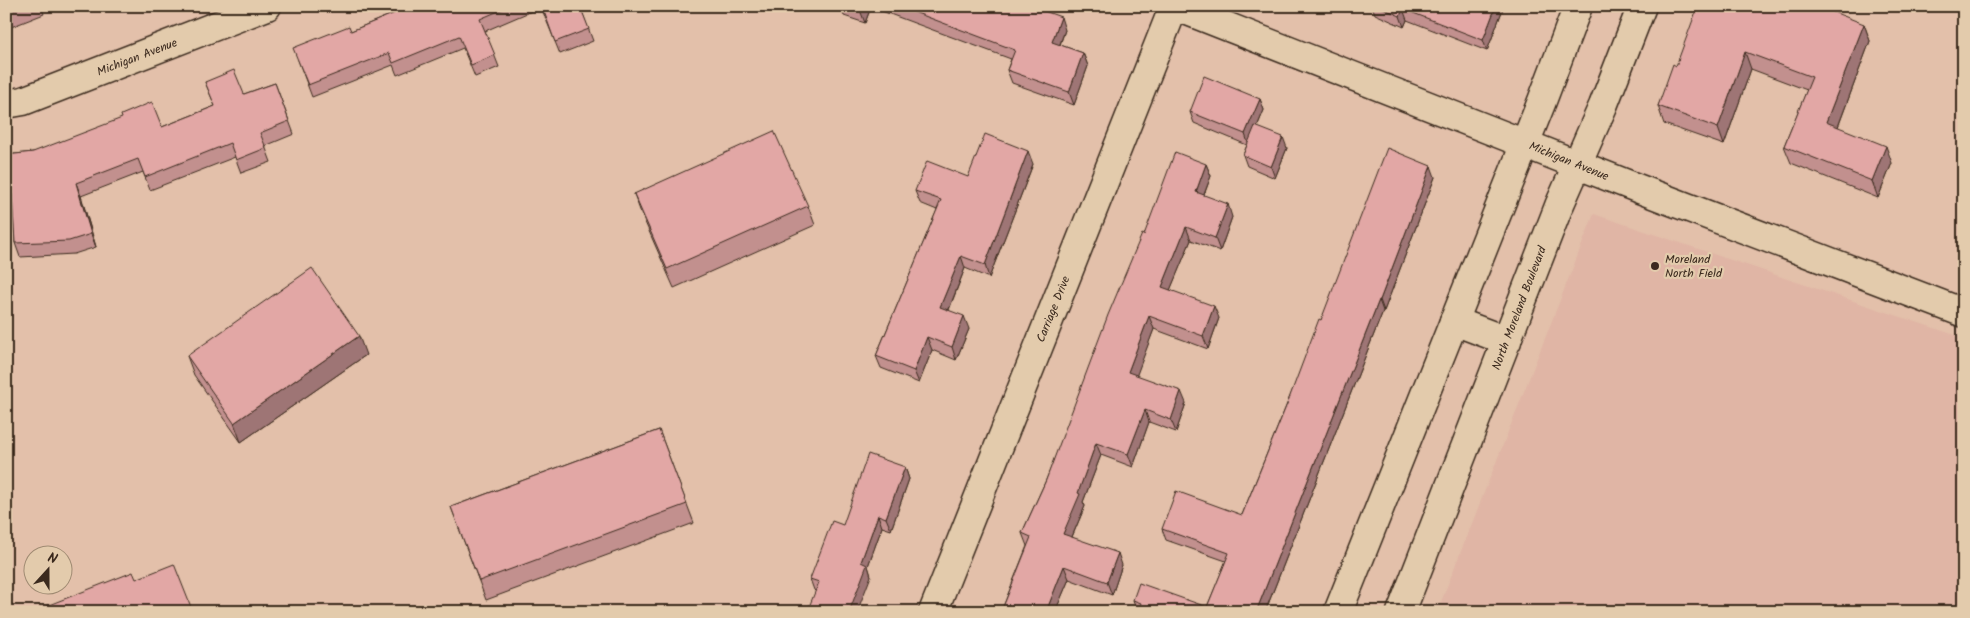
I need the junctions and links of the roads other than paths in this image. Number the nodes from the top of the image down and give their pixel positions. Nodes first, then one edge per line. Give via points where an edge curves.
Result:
1 (267, 6) edge
2 (1175, 6) edge
3 (1578, 6) edge
4 (1641, 6) edge
5 (6, 104) edge
6 (1524, 143) junction
7 (1577, 163) junction
8 (1964, 313) edge
9 (1454, 320) junction
10 (1507, 341) junction
11 (933, 612) edge
12 (1338, 612) edge
13 (1401, 612) edge

1 - 5 street, Michigan Avenue via 23,101
2 - 6 street, Michigan Avenue
2 - 11 street, Carriage Drive
3 - 6 street
4 - 7 street, North Moreland Boulevard via 1603,106
6 - 7 street, Michigan Avenue
6 - 9 street
7 - 8 street, Michigan Avenue
7 - 10 street, North Moreland Boulevard
9 - 10 street
9 - 12 street
10 - 13 street, North Moreland Boulevard

